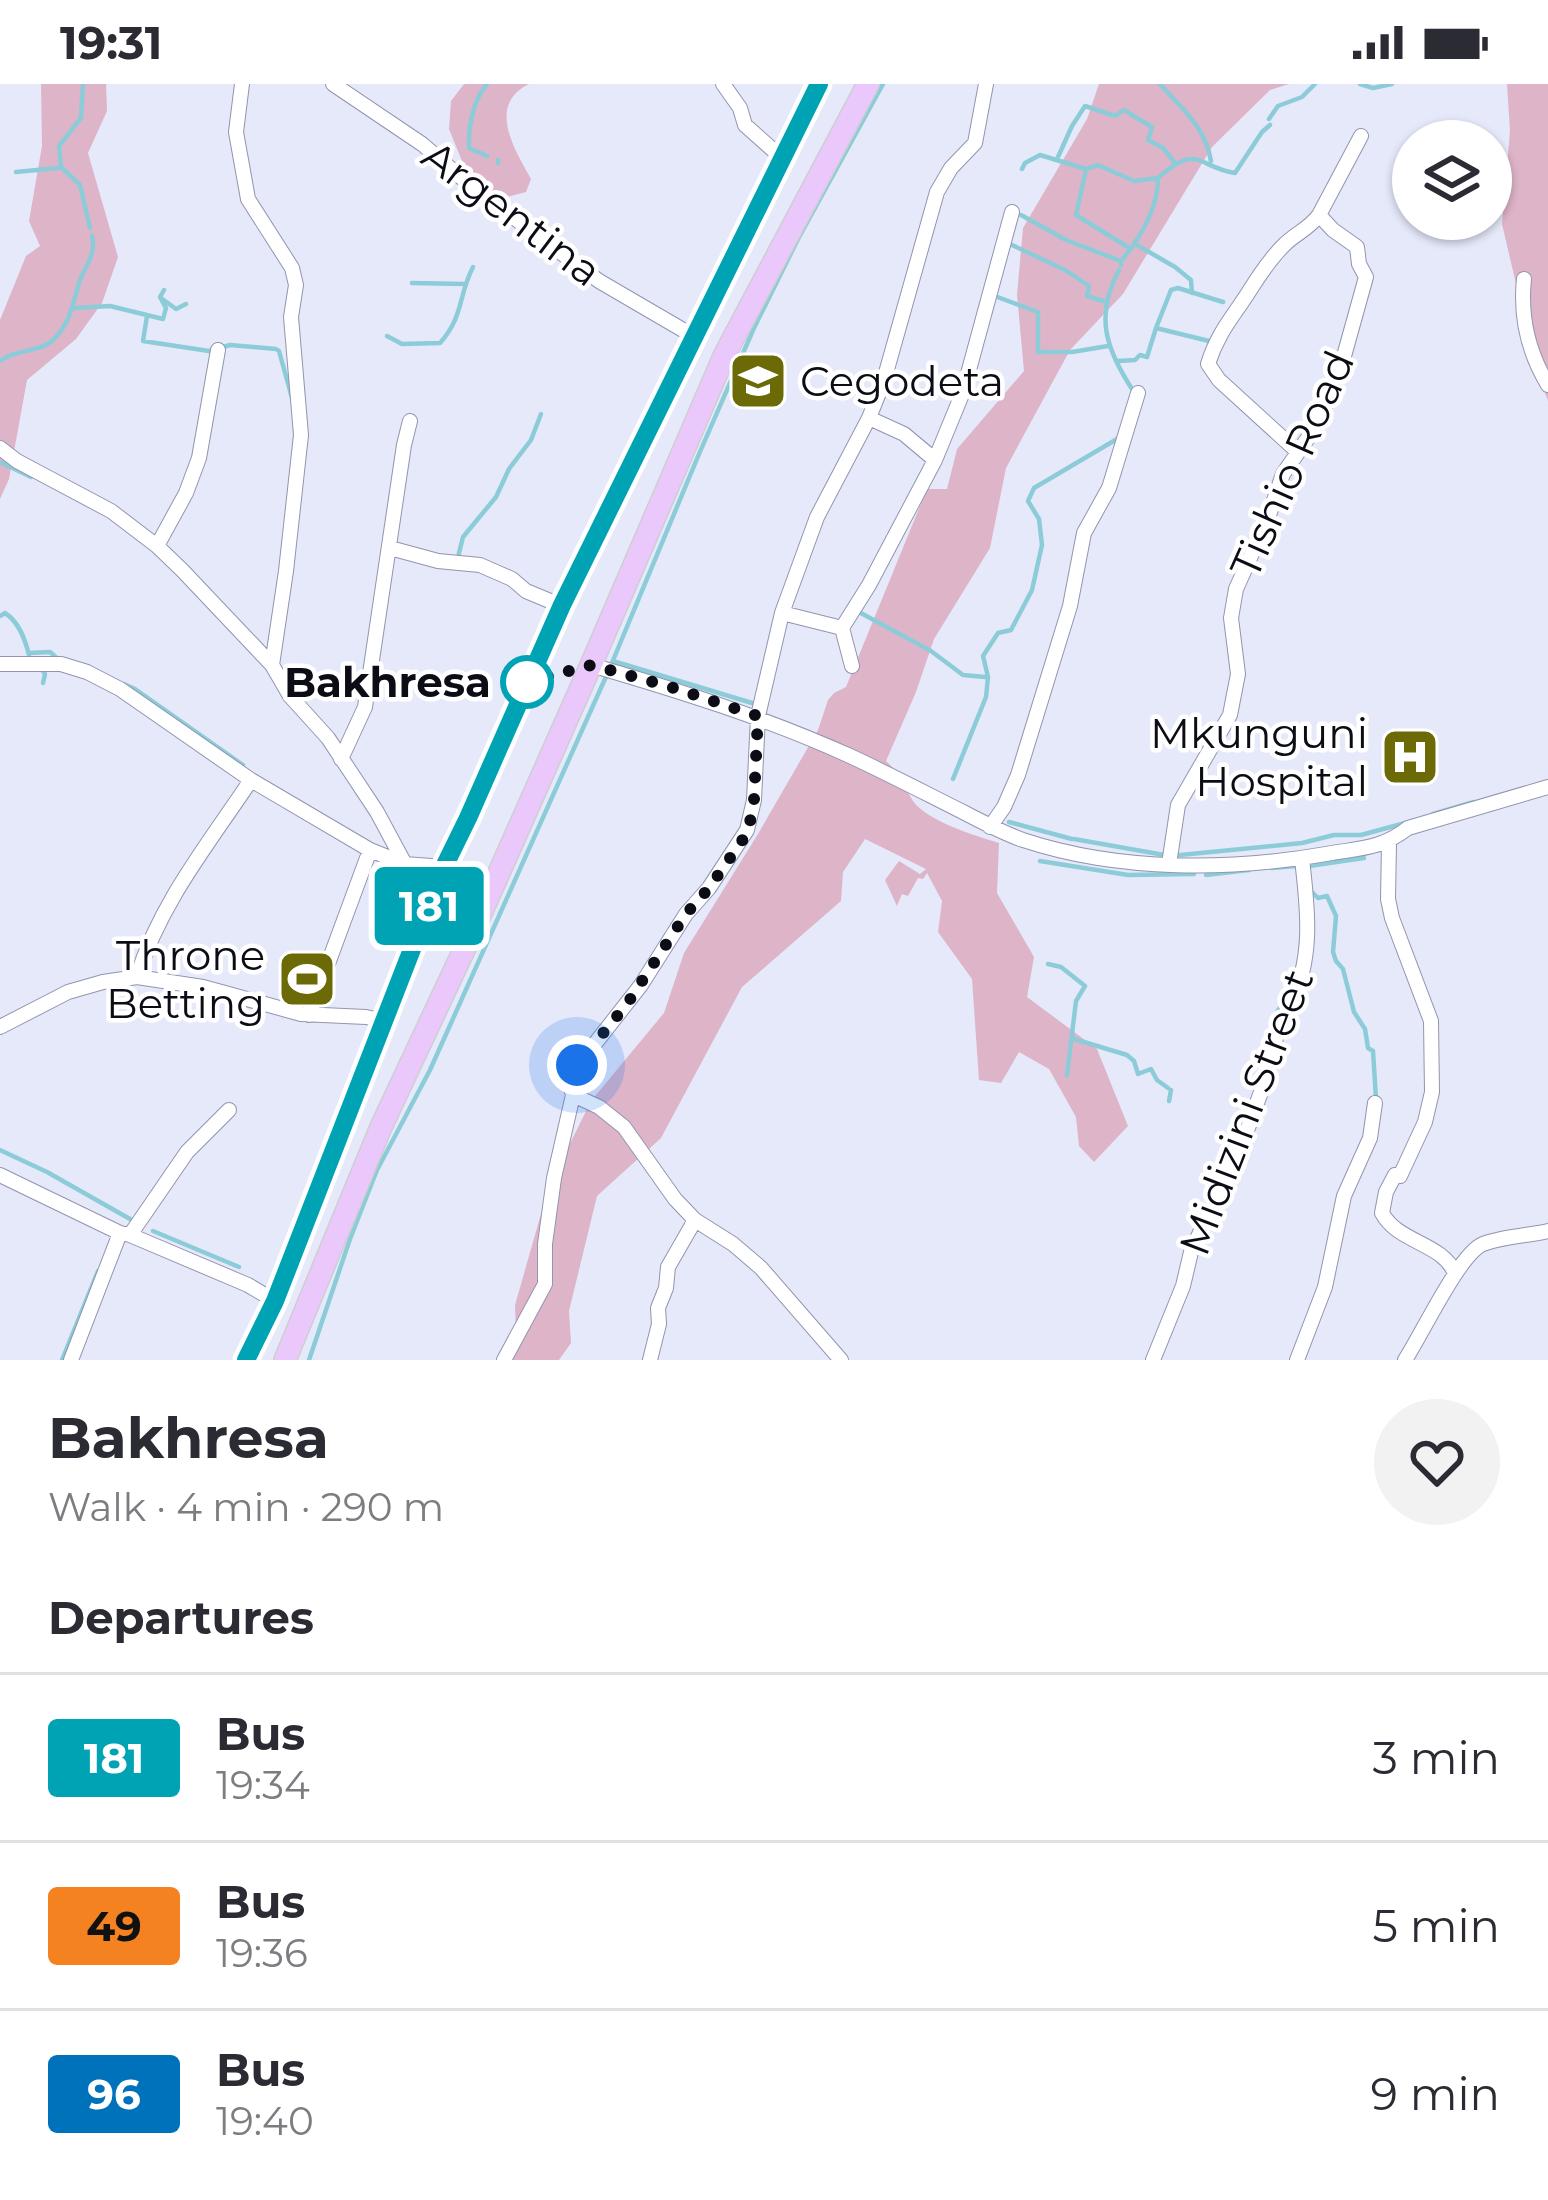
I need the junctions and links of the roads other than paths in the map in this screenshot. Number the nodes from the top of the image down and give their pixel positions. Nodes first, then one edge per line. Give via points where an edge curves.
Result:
1 (242, 84) edge
2 (723, 84) edge
3 (819, 84) edge
4 (868, 84) edge
5 (986, 84) edge
6 (340, 87) edge
7 (1360, 136) dead end
8 (782, 158) junction
9 (1012, 212) dead end
10 (1319, 215) junction
11 (1524, 279) dead end
12 (695, 338) junction
13 (218, 350) dead end
14 (1548, 385) edge
15 (1138, 393) dead end
16 (869, 418) junction
17 (410, 421) dead end
18 (0, 448) edge
19 (1298, 452) junction
20 (935, 460) junction
21 (157, 546) junction
22 (390, 548) junction
23 (562, 605) junction
24 (782, 613) junction
25 (842, 628) junction
26 (0, 664) edge
27 (272, 665) junction
28 (592, 665) junction
29 (852, 666) dead end
30 (758, 716) junction
31 (341, 759) junction
32 (251, 780) junction
33 (1548, 787) edge
34 (990, 826) junction
35 (1389, 843) junction
36 (370, 850) junction
37 (1302, 859) junction
38 (405, 864) junction
39 (1169, 864) junction
40 (444, 867) junction
41 (137, 977) junction
42 (309, 1015) junction
43 (385, 1021) junction
44 (0, 1027) edge
45 (573, 1095) junction
46 (1375, 1103) dead end
47 (229, 1110) dead end
48 (0, 1175) edge
49 (695, 1220) junction
50 (1548, 1231) edge
51 (125, 1234) junction
52 (1454, 1274) junction
53 (275, 1301) junction
54 (71, 1360) edge
55 (247, 1360) edge
56 (285, 1360) edge
57 (504, 1360) edge
58 (650, 1360) edge
59 (841, 1360) edge
60 (1153, 1360) edge
61 (1297, 1360) edge
62 (1405, 1360) edge

1 - 27 street via 236,132 248,200 296,285 291,317 301,435
2 - 8 street via 746,125
3 - 8 highway
4 - 28 highway via 725,354
5 - 16 street via 975,143 937,192
6 - 12 street, Argentina via 599,281
7 - 10 street
8 - 12 highway
9 - 20 street via 963,392
10 - 19 street, Tishio Road via 1357,247 1366,274 1329,399
10 - 19 street via 1260,271 1208,364
11 - 14 street via 1525,331
12 - 23 highway
13 - 21 street via 199,458
15 - 34 street via 1109,488 1084,533 1018,775
16 - 20 street
16 - 24 street via 818,517
17 - 22 street
18 - 21 street
19 - 39 street, Tishio Road via 1236,589 1238,674 1230,715 1178,805
20 - 25 street
21 - 27 street
22 - 23 street via 480,566
22 - 31 street via 365,707
23 - 40 highway
24 - 25 street
24 - 30 street
25 - 29 street
26 - 32 street via 61,664 120,688
27 - 31 street
28 - 30 street
28 - 56 highway via 381,1127
30 - 34 street
30 - 45 street via 754,800 742,841 571,1072
31 - 38 street
32 - 36 street
32 - 41 street via 188,871
33 - 35 street via 1408,828
34 - 39 street via 1084,855
35 - 37 street
35 - 52 street via 1388,899 1431,1021 1432,1082 1425,1122 1390,1182 1382,1213 1446,1258
36 - 38 street
36 - 42 street
37 - 39 street
37 - 60 street, Midizini Street via 1308,945 1295,998
38 - 40 street
40 - 43 highway
41 - 42 street
41 - 44 street via 68,992
42 - 43 street
43 - 53 highway
45 - 49 street via 624,1127
45 - 57 street via 554,1178 544,1284
46 - 61 street
47 - 51 street
48 - 51 street
49 - 58 street via 670,1261
49 - 59 street via 761,1268
50 - 52 street via 1479,1246
51 - 53 street
51 - 54 street
52 - 62 street
53 - 55 highway

